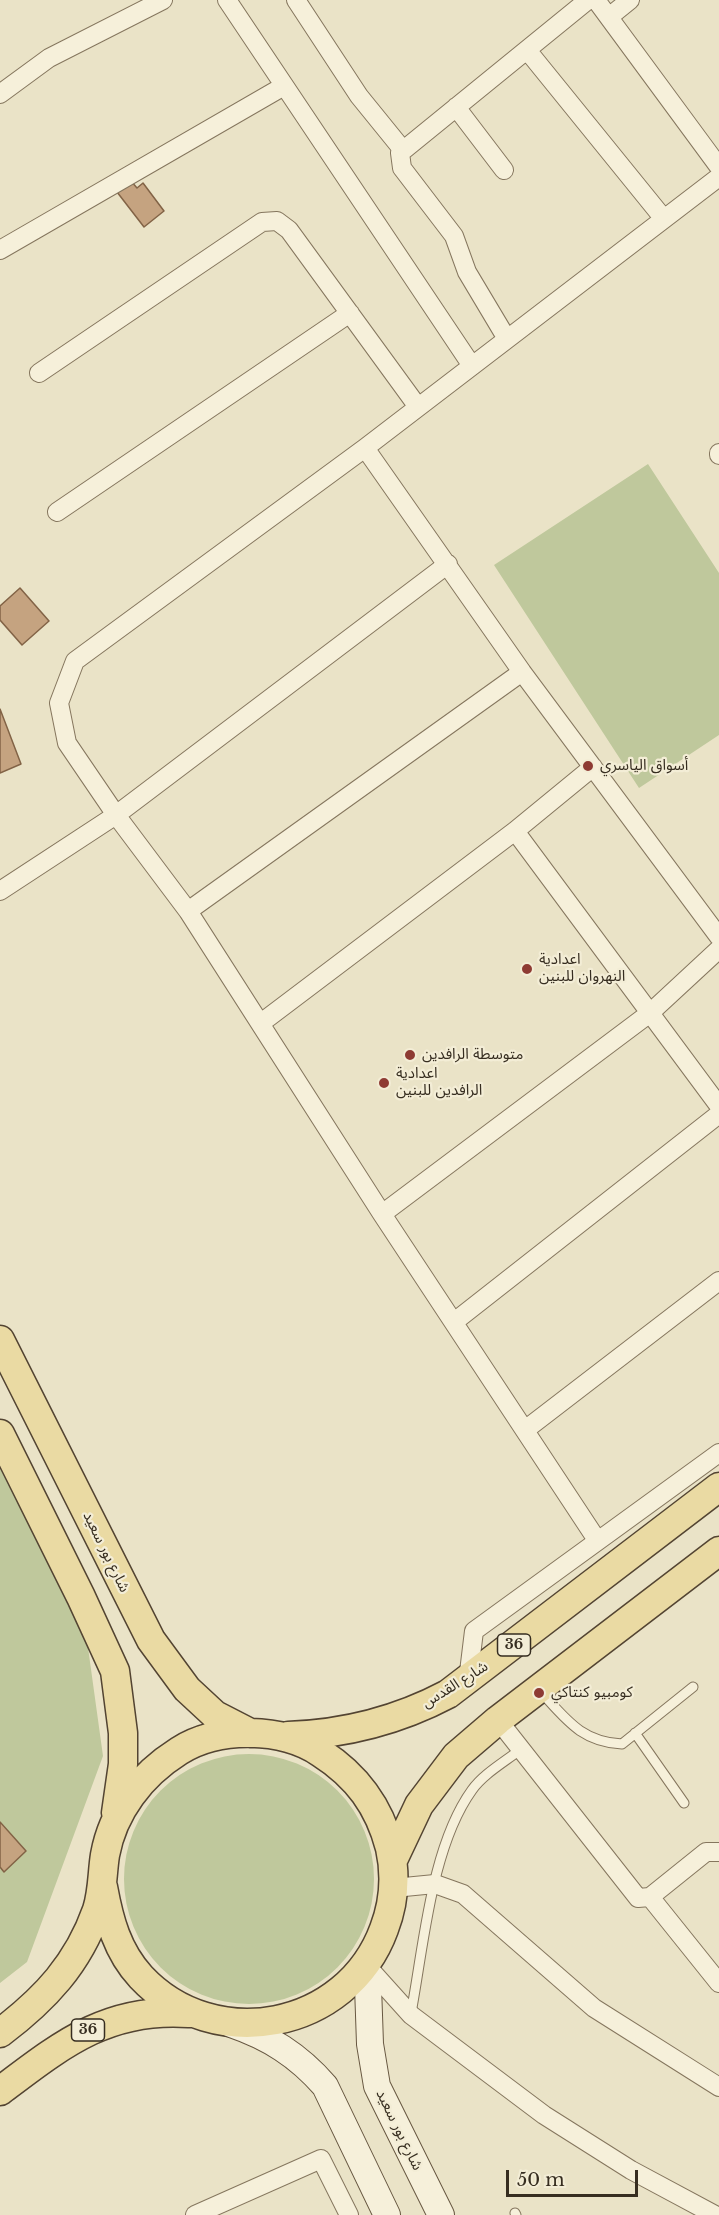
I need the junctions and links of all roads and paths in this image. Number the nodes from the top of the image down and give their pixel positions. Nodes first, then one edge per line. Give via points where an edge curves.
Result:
1 (163, 0) edge
2 (227, 0) edge
3 (296, 0) edge
4 (588, 0) edge
5 (596, 0) edge
6 (630, 0) edge
7 (609, 17) junction
8 (527, 50) junction
9 (284, 86) junction
10 (0, 94) edge
11 (456, 107) junction
12 (402, 149) junction
13 (719, 167) edge
14 (504, 170) dead end
15 (719, 177) edge
16 (664, 219) junction
17 (0, 250) edge
18 (350, 313) junction
19 (507, 339) junction
20 (472, 366) junction
21 (39, 373) dead end
22 (418, 407) junction
23 (364, 448) junction
24 (57, 512) dead end
25 (447, 564) junction
26 (522, 672) junction
27 (593, 767) junction
28 (116, 815) junction
29 (516, 831) junction
30 (0, 891) edge
31 (188, 911) junction
32 (719, 937) edge
33 (719, 949) edge
34 (650, 1013) junction
35 (261, 1023) junction
36 (719, 1106) edge
37 (719, 1114) edge
38 (382, 1214) junction
39 (719, 1281) edge
40 (454, 1322) junction
41 (0, 1340) edge
42 (525, 1430) junction
43 (0, 1434) edge
44 (719, 1453) edge
45 (715, 1497) edge
46 (597, 1540) junction
47 (719, 1551) edge
48 (468, 1680) junction
49 (693, 1687) dead end
50 (539, 1689) junction
51 (498, 1720) junction
52 (250, 1732) junction
53 (635, 1733) junction
54 (280, 1736) junction
55 (521, 1749) junction
56 (684, 1803) dead end
57 (113, 1826) junction
58 (719, 1852) edge
59 (393, 1874) junction
60 (435, 1884) junction
61 (104, 1887) junction
62 (650, 1897) junction
63 (364, 1967) junction
64 (719, 1983) edge
65 (193, 2013) junction
66 (411, 2015) junction
67 (231, 2024) junction
68 (0, 2033) edge
69 (719, 2087) edge
70 (0, 2091) edge
71 (715, 2212) edge
72 (195, 2215) edge
73 (349, 2215) edge
74 (387, 2215) edge
75 (441, 2215) edge

1 - 10 street via 49,58
2 - 9 street
3 - 12 street via 359,96
4 - 8 street
5 - 7 street
6 - 7 street
7 - 13 street
8 - 11 street
8 - 16 street
9 - 17 street
9 - 20 street
11 - 12 street
11 - 14 street
12 - 19 street via 402,168 454,236 467,272
15 - 16 street
16 - 19 street
18 - 21 street via 289,230 277,221 262,222
18 - 22 street
18 - 24 street
19 - 20 street
20 - 22 street
22 - 23 street
23 - 25 street
23 - 28 street via 75,661 59,703 68,742
25 - 26 street
25 - 28 street
26 - 27 street
26 - 31 street
27 - 29 street
27 - 32 street
28 - 30 street
28 - 31 street
29 - 34 street
29 - 35 street
31 - 35 street
33 - 34 street
34 - 36 street
34 - 38 street
35 - 38 street
37 - 40 street
38 - 40 street
39 - 42 street
40 - 42 street
41 - 52 main road, شارع بور سعيد via 151,1640 187,1689 215,1714
42 - 46 street
43 - 57 main road via 115,1671 123,1764
44 - 46 street
45 - 48 main road, شارع القدس / 36
46 - 48 street via 474,1631
47 - 50 main road
48 - 54 main road, شارع القدس / 36 via 425,1706 379,1724 330,1734
49 - 53 lane
50 - 51 main road
50 - 53 lane via 579,1732 594,1740 622,1744
51 - 55 street
51 - 59 main road via 456,1756 430,1788 409,1823
52 - 54 main road
52 - 57 main road via 215,1737 182,1749 153,1769 130,1795
53 - 56 lane
54 - 59 main road via 313,1748 343,1767 367,1794 384,1826
55 - 60 lane via 473,1788 455,1818
55 - 62 street via 630,1891 638,1898
57 - 61 main road via 105,1856
58 - 62 street via 706,1852
59 - 60 street
59 - 63 main road via 389,1915 380,1941
60 - 66 lane
60 - 69 street via 463,1894 594,2008
61 - 65 main road via 121,1949 140,1976 164,1998
61 - 68 main road via 88,1930 65,1971 35,2007
62 - 64 street
63 - 66 street
63 - 67 main road via 341,1991 317,2007 261,2024
63 - 75 street, شارع بور سعيد via 377,2086
65 - 67 main road
65 - 70 main road, 36 via 143,2014 96,2027 61,2046
66 - 71 street via 573,2134 631,2170
67 - 74 street via 279,2045 304,2063 325,2086
72 - 73 street via 321,2159

